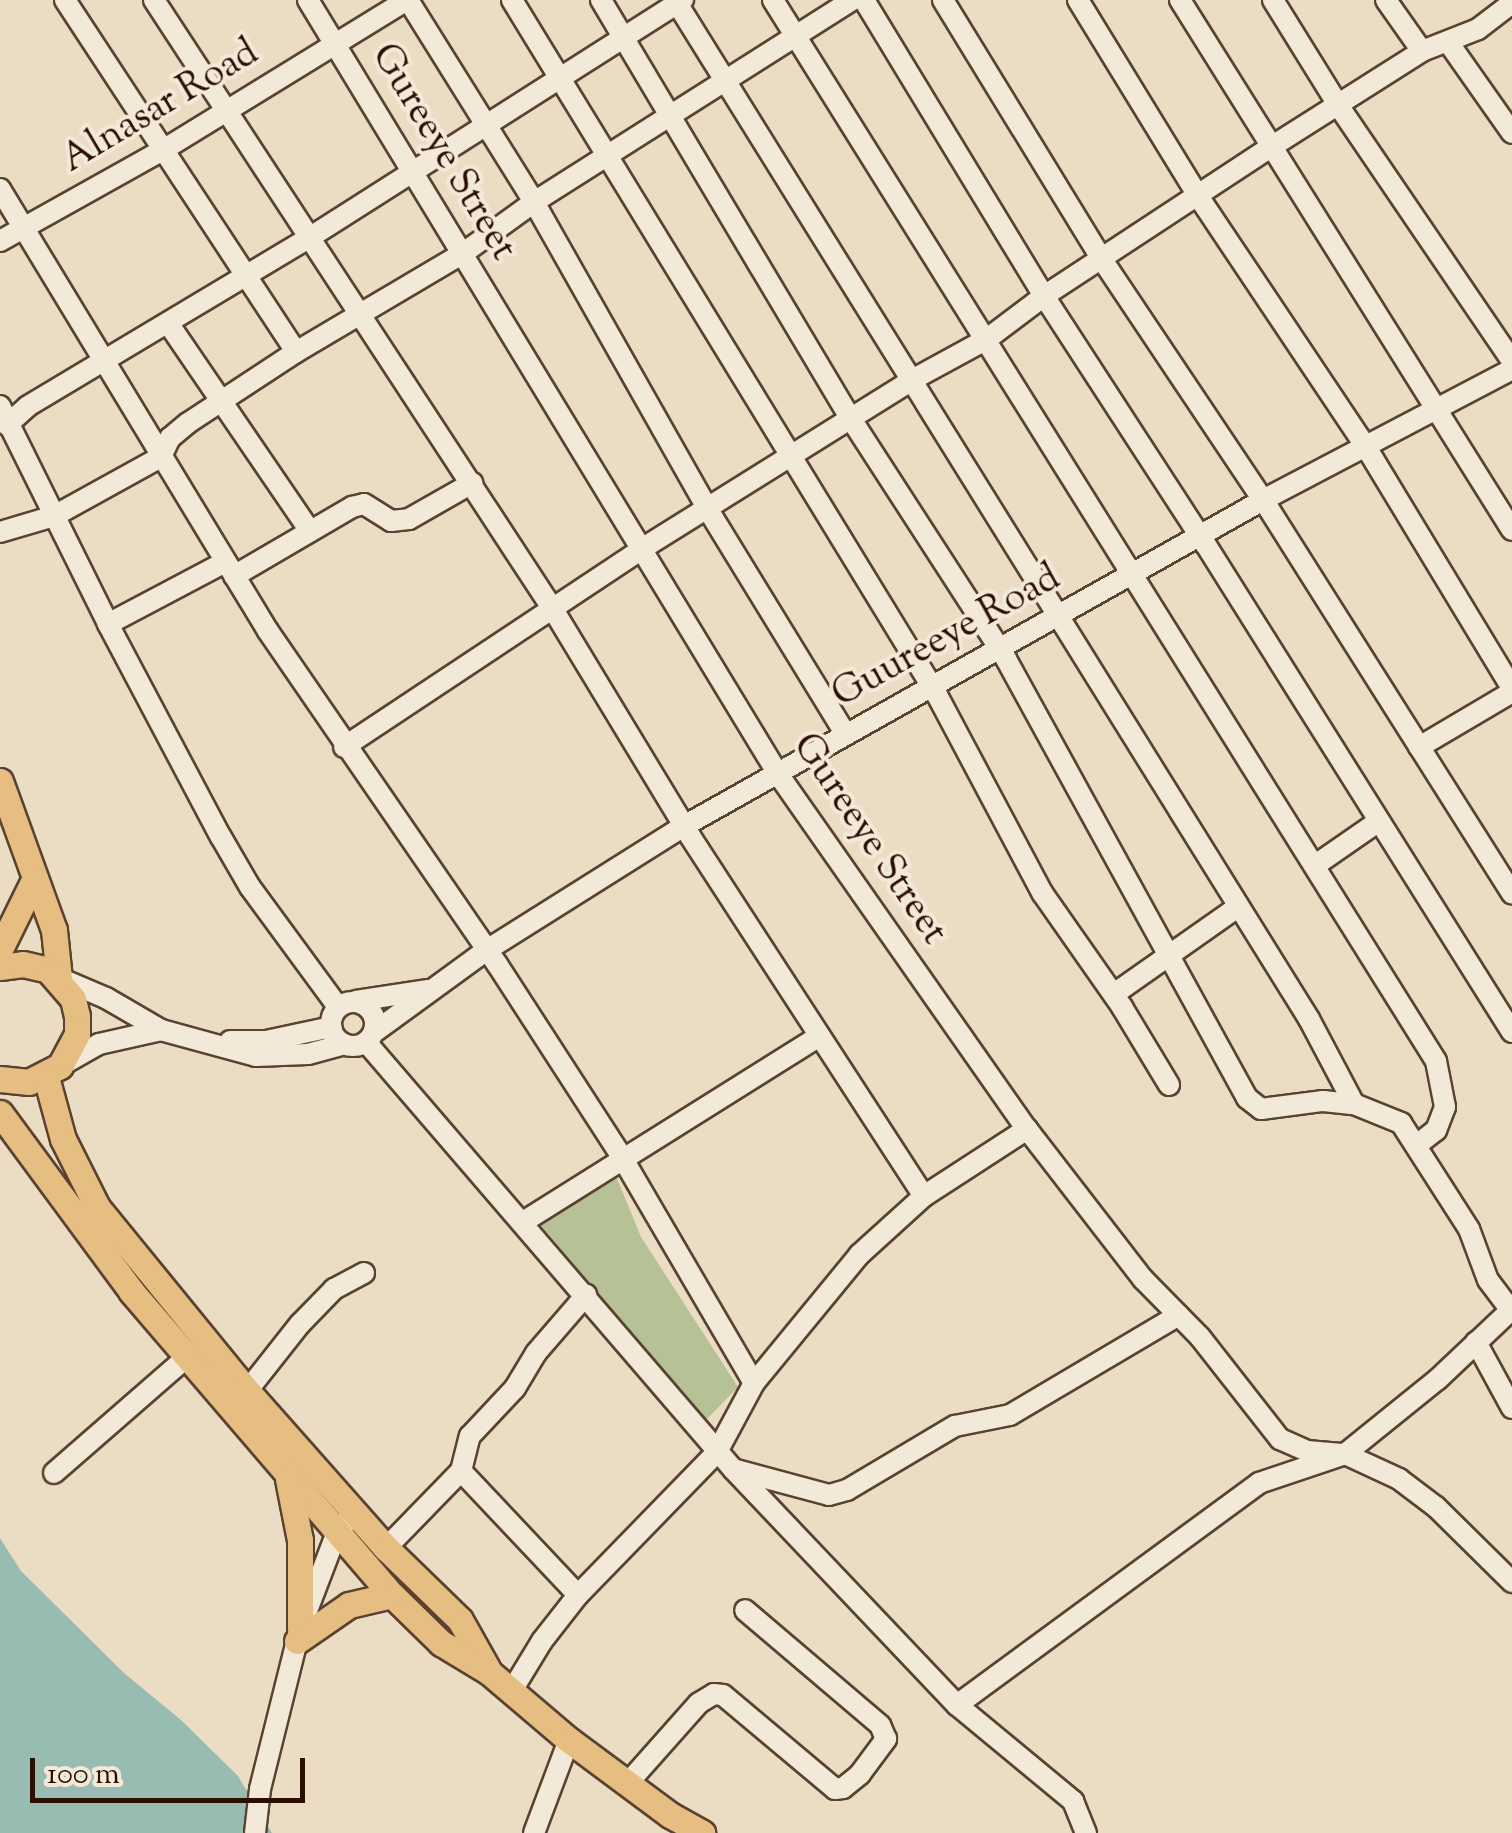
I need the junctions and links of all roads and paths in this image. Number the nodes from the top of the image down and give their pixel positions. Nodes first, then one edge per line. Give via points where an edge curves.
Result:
1 (65, 0) edge
2 (154, 0) edge
3 (308, 0) edge
4 (408, 0) edge
5 (512, 0) edge
6 (601, 0) edge
7 (773, 0) edge
8 (852, 0) edge
9 (864, 0) edge
10 (943, 0) edge
11 (1078, 0) edge
12 (1180, 0) edge
13 (1273, 0) edge
14 (1386, 0) edge
15 (679, 1) edge
16 (1512, 3) edge
17 (623, 36) junction
18 (796, 36) junction
19 (1448, 42) junction
20 (336, 45) junction
21 (1422, 51) junction
22 (559, 78) junction
23 (725, 80) junction
24 (1338, 104) junction
25 (224, 110) junction
26 (671, 114) junction
27 (486, 125) junction
28 (1512, 133) edge
29 (1271, 146) junction
30 (163, 150) junction
31 (607, 155) junction
32 (412, 172) junction
33 (0, 189) edge
34 (1198, 196) junction
35 (534, 202) junction
36 (25, 229) junction
37 (312, 236) junction
38 (0, 241) edge
39 (462, 254) junction
40 (1101, 258) junction
41 (246, 276) junction
42 (1044, 296) junction
43 (362, 313) junction
44 (168, 323) junction
45 (987, 339) junction
46 (296, 352) junction
47 (104, 361) junction
48 (1512, 361) edge
49 (1512, 369) edge
50 (910, 382) junction
51 (220, 402) junction
52 (1437, 408) junction
53 (4, 415) edge
54 (851, 419) junction
55 (1366, 447) junction
56 (790, 456) junction
57 (161, 457) junction
58 (472, 483) junction
59 (1263, 500) junction
60 (708, 508) junction
61 (54, 516) junction
62 (1512, 530) edge
63 (310, 531) junction
64 (0, 532) edge
65 (1200, 535) junction
66 (640, 550) junction
67 (230, 569) junction
68 (1134, 572) junction
69 (554, 611) junction
70 (1060, 614) junction
71 (108, 624) junction
72 (999, 649) junction
73 (932, 686) junction
74 (1512, 690) edge
75 (846, 735) junction
76 (344, 747) junction
77 (1419, 747) junction
78 (778, 774) junction
79 (0, 781) edge
80 (1379, 821) junction
81 (684, 826) junction
82 (1317, 864) junction
83 (35, 878) junction
84 (1512, 894) edge
85 (1238, 907) junction
86 (0, 949) edge
87 (486, 950) junction
88 (1172, 956) junction
89 (0, 967) edge
90 (59, 978) junction
91 (430, 989) junction
92 (1114, 994) junction
93 (352, 1026) junction
94 (161, 1030) junction
95 (1512, 1032) edge
96 (820, 1036) junction
97 (52, 1072) junction
98 (0, 1079) edge
99 (1169, 1085) dead end
100 (1354, 1104) junction
101 (0, 1113) edge
102 (1028, 1129) junction
103 (1417, 1145) junction
104 (624, 1159) junction
105 (924, 1196) junction
106 (523, 1222) junction
107 (364, 1273) dead end
108 (586, 1296) junction
109 (1512, 1309) edge
110 (1178, 1315) junction
111 (1476, 1342) junction
112 (187, 1358) junction
113 (754, 1383) junction
114 (247, 1391) junction
115 (1512, 1408) edge
116 (717, 1452) junction
117 (1346, 1454) junction
118 (733, 1469) junction
119 (461, 1470) junction
120 (54, 1473) dead end
121 (287, 1474) junction
122 (355, 1513) junction
123 (336, 1532) junction
124 (386, 1548) junction
125 (1512, 1582) edge
126 (392, 1595) junction
127 (578, 1596) junction
128 (746, 1610) dead end
129 (299, 1635) junction
130 (489, 1672) junction
131 (510, 1692) junction
132 (958, 1705) junction
133 (569, 1740) junction
134 (627, 1784) junction
135 (255, 1833) edge
136 (534, 1833) edge
137 (702, 1833) edge
138 (1086, 1833) edge

1 - 30 street
2 - 25 street
3 - 20 street, Gureeye Street
4 - 20 street, Alnasar Road
4 - 27 street
5 - 22 street
6 - 17 street
7 - 18 street
8 - 18 street
9 - 42 street
10 - 40 street
11 - 34 street
12 - 29 street
13 - 24 street
14 - 21 street
15 - 17 street
15 - 23 street
16 - 19 street
17 - 22 street
17 - 26 street
18 - 23 street
18 - 45 street
19 - 21 street
19 - 28 street
20 - 25 street, Alnasar Road
20 - 32 street, Gureeye Street
21 - 24 street
22 - 27 street
22 - 31 street
23 - 26 street
23 - 50 street
24 - 29 street
24 - 48 street
25 - 30 street, Alnasar Road
25 - 37 street
26 - 31 street
26 - 54 street
27 - 32 street
27 - 35 street
29 - 34 street
29 - 52 street
30 - 36 street, Alnasar Road
30 - 41 street
31 - 35 street
31 - 56 street
32 - 37 street
32 - 39 street, Gureeye Street
33 - 36 street
34 - 40 street
34 - 55 street
35 - 39 street
35 - 60 street
36 - 38 street, Alnasar Road
36 - 47 street
37 - 41 street
37 - 43 street
39 - 43 street
39 - 66 street, Gureeye Street
40 - 42 street
40 - 59 street
41 - 44 street
41 - 46 street
42 - 45 street
42 - 65 street
43 - 46 street
43 - 58 street
44 - 47 street
44 - 51 street
45 - 50 street
45 - 68 street
46 - 51 street
47 - 53 street
47 - 57 street
49 - 52 street, Guureeye Road
50 - 54 street
50 - 70 street
51 - 57 street via 170,438
51 - 63 street
52 - 55 street, Guureeye Road
52 - 62 street
53 - 61 street
54 - 56 street
54 - 72 street
55 - 59 street, Guureeye Road
55 - 74 street
56 - 60 street
56 - 73 street
57 - 61 street
57 - 67 street
58 - 63 street via 409,519 384,520 364,504
58 - 69 street
59 - 65 street, Guureeye Road
59 - 77 street
60 - 66 street
60 - 75 street
61 - 64 street
61 - 71 street
63 - 67 street
65 - 68 street, Guureeye Road
65 - 80 street
66 - 69 street
66 - 78 street, Gureeye Street
67 - 71 street
67 - 76 street
68 - 70 street, Guureeye Road
68 - 82 street
69 - 76 street
69 - 81 street
70 - 72 street, Guureeye Road
70 - 85 street
71 - 93 street via 250,887
72 - 73 street, Guureeye Road
72 - 88 street
73 - 75 street, Guureeye Road
73 - 92 street via 1042,894
74 - 77 street
75 - 78 street, Guureeye Road
76 - 87 street
77 - 84 street
78 - 81 street, Guureeye Road
78 - 102 street, Gureeye Street
79 - 83 main road
80 - 82 street
80 - 95 street
81 - 87 street, Guureeye Road
81 - 96 street
82 - 103 street via 1436,1061 1445,1107 1436,1130
83 - 86 main road
83 - 90 main road via 54,930
85 - 88 street
85 - 100 street
87 - 91 street, Guureeye Road
87 - 104 street
88 - 92 street
88 - 100 street via 1247,1098 1261,1109
89 - 90 main road via 23,964
90 - 94 street
90 - 97 main road via 78,1016 77,1034
91 - 93 street
91 - 93 street, Guureeye Road
92 - 99 street
93 - 94 street via 266,1041 214,1042
93 - 106 street
94 - 97 street via 100,1044
96 - 104 street
96 - 105 street
97 - 98 main road via 29,1082
97 - 114 main road via 75,1170 97,1207
100 - 103 street via 1401,1124
101 - 112 main road
102 - 105 street
102 - 110 street, Gureeye Street
103 - 109 street via 1468,1229 1488,1280
104 - 106 street
104 - 113 street
105 - 113 street via 860,1255
106 - 108 street
107 - 114 street via 334,1289
108 - 116 street
108 - 119 street via 470,1436
109 - 111 street
110 - 117 street, Gureeye Street via 1280,1439 1307,1451
110 - 118 street via 1010,1415 955,1426 847,1490 829,1495
111 - 115 street
111 - 117 street
112 - 120 street
112 - 121 main road
113 - 116 street
114 - 122 main road
116 - 118 street
116 - 127 street
117 - 125 street, Gureeye Street via 1436,1507
117 - 132 street via 1260,1483
118 - 132 street
119 - 124 street
119 - 127 street
121 - 123 main road
121 - 129 main road via 300,1540
122 - 123 street
122 - 124 main road
123 - 126 main road
123 - 129 street
124 - 130 main road via 460,1620
126 - 129 main road via 350,1605
126 - 130 main road via 441,1643
127 - 131 street
128 - 134 street via 880,1724 886,1739 860,1774 835,1789 714,1694
129 - 135 street
130 - 131 main road
131 - 133 main road
132 - 138 street via 1073,1801
133 - 134 main road
133 - 136 street
134 - 137 main road

